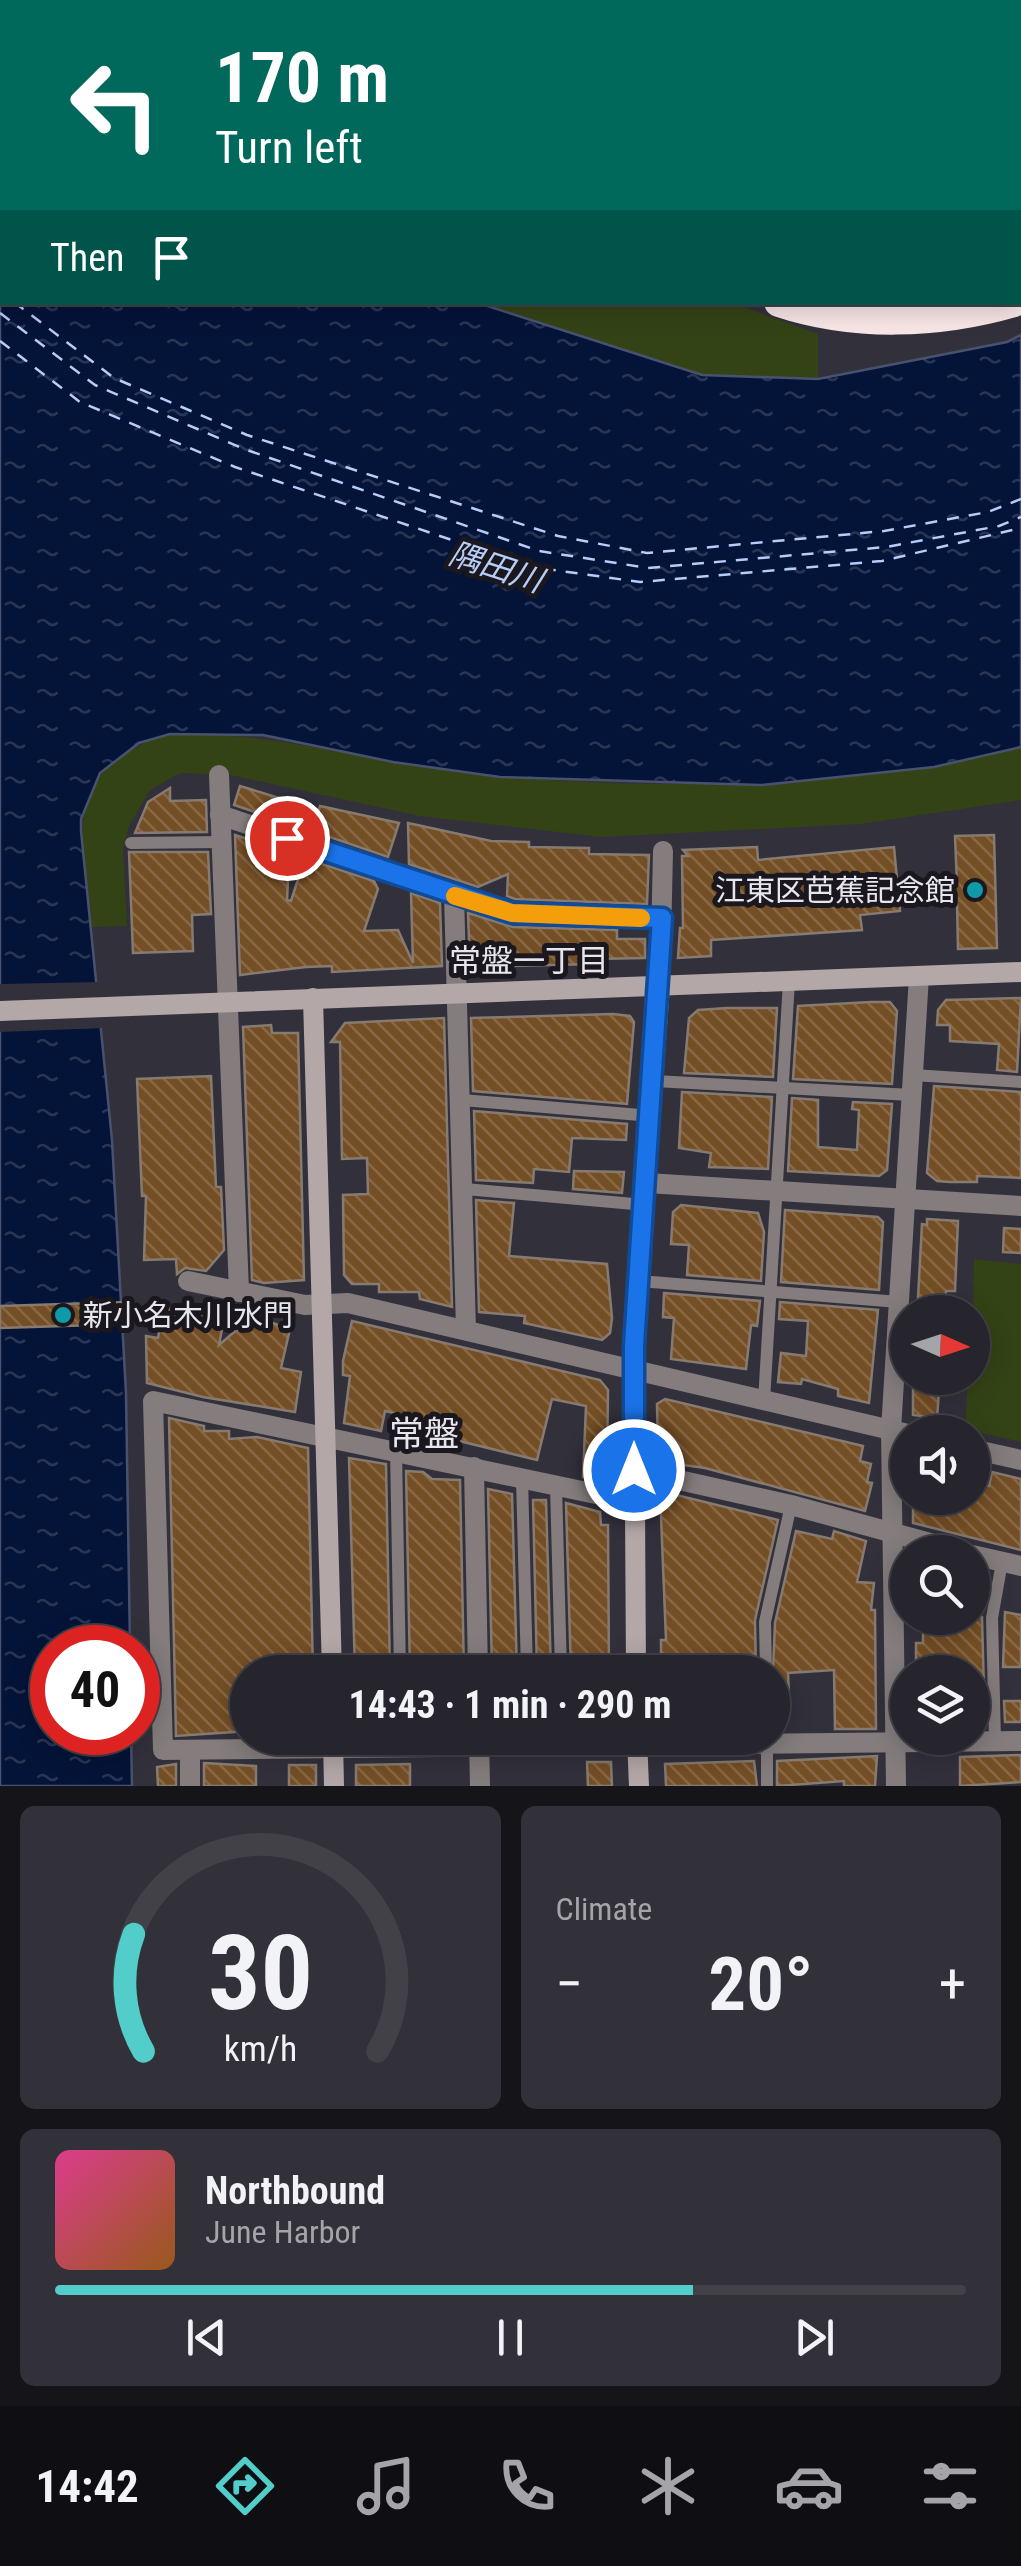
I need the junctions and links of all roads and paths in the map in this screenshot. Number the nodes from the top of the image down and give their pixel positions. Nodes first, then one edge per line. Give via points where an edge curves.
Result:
1 (790, 305) edge
2 (1000, 305) edge
3 (219, 775) dead end
4 (220, 815) junction
5 (222, 842) junction
6 (132, 843) dead end
7 (663, 850) dead end
8 (454, 895) junction
9 (662, 918) junction
10 (1021, 972) edge
11 (919, 976) junction
12 (789, 982) junction
13 (660, 985) junction
14 (456, 993) junction
15 (313, 998) junction
16 (228, 1001) junction
17 (0, 1011) edge
18 (655, 1082) junction
19 (1021, 1082) edge
20 (912, 1085) junction
21 (783, 1090) junction
22 (462, 1100) junction
23 (652, 1116) junction
24 (646, 1184) junction
25 (777, 1189) junction
26 (465, 1190) junction
27 (905, 1199) junction
28 (645, 1205) junction
29 (1021, 1206) edge
30 (639, 1281) junction
31 (188, 1282) dead end
32 (239, 1292) junction
33 (771, 1292) junction
34 (902, 1295) edge
35 (322, 1304) junction
36 (890, 1308) edge
37 (466, 1330) junction
38 (634, 1370) junction
39 (764, 1401) junction
40 (890, 1430) edge
41 (326, 1435) junction
42 (396, 1450) junction
43 (990, 1453) edge
44 (1021, 1460) edge
45 (474, 1468) junction
46 (634, 1470) junction
47 (522, 1478) junction
48 (556, 1486) junction
49 (634, 1502) junction
50 (792, 1505) junction
51 (894, 1515) edge
52 (892, 1535) joint
53 (1011, 1564) edge
54 (332, 1655) edge
55 (400, 1655) edge
56 (478, 1655) edge
57 (527, 1655) edge
58 (561, 1655) edge
59 (636, 1655) edge
60 (766, 1655) edge
61 (790, 1741) edge
62 (990, 1741) edge
63 (995, 1741) junction
64 (1021, 1741) edge
65 (890, 1742) edge
66 (230, 1749) edge
67 (190, 1751) junction
68 (333, 1755) edge
69 (480, 1755) edge
70 (637, 1755) edge
71 (767, 1755) edge
72 (895, 1755) edge
73 (190, 1786) edge
74 (334, 1786) edge
75 (480, 1786) edge
76 (638, 1786) edge
77 (768, 1786) edge
78 (896, 1786) edge

1 - 2 highway via 882,320 946,317
3 - 4 street
4 - 5 street
4 - 8 street
5 - 6 lane
5 - 16 street
7 - 9 street
8 - 9 street via 512,913
8 - 14 street
9 - 13 street
10 - 11 street
11 - 12 street
11 - 20 street
12 - 13 street
12 - 21 lane
13 - 14 street
13 - 18 street
14 - 15 street
14 - 22 street
15 - 16 street
15 - 35 street
16 - 17 street
16 - 32 street
18 - 21 lane
18 - 23 street
19 - 20 lane
20 - 21 lane
20 - 27 street
21 - 25 lane
22 - 23 lane
22 - 26 street
23 - 24 street
24 - 25 street
24 - 28 street
25 - 27 street
25 - 33 lane
26 - 28 lane
26 - 37 street
27 - 29 street
27 - 34 street
28 - 30 street
30 - 33 lane
30 - 38 street
31 - 32 street
32 - 35 street
33 - 36 lane
33 - 39 lane
35 - 37 street via 348,1303
35 - 41 street
37 - 38 street
38 - 39 street
38 - 46 street
39 - 40 street
41 - 42 street
41 - 54 street
41 - 67 street via 153,1401 163,1750
42 - 45 street
42 - 55 lane
43 - 44 street
45 - 47 street
45 - 56 street
46 - 49 street
46 - 50 street
47 - 48 street
47 - 57 lane
48 - 49 street
48 - 58 lane
49 - 59 street
50 - 52 street
50 - 60 lane via 765,1622
51 - 52 street
53 - 63 lane via 992,1618
61 - 65 street
62 - 63 street
63 - 64 street
66 - 67 street
67 - 73 street
68 - 74 street
69 - 75 street
70 - 76 street
71 - 77 lane
72 - 78 street

